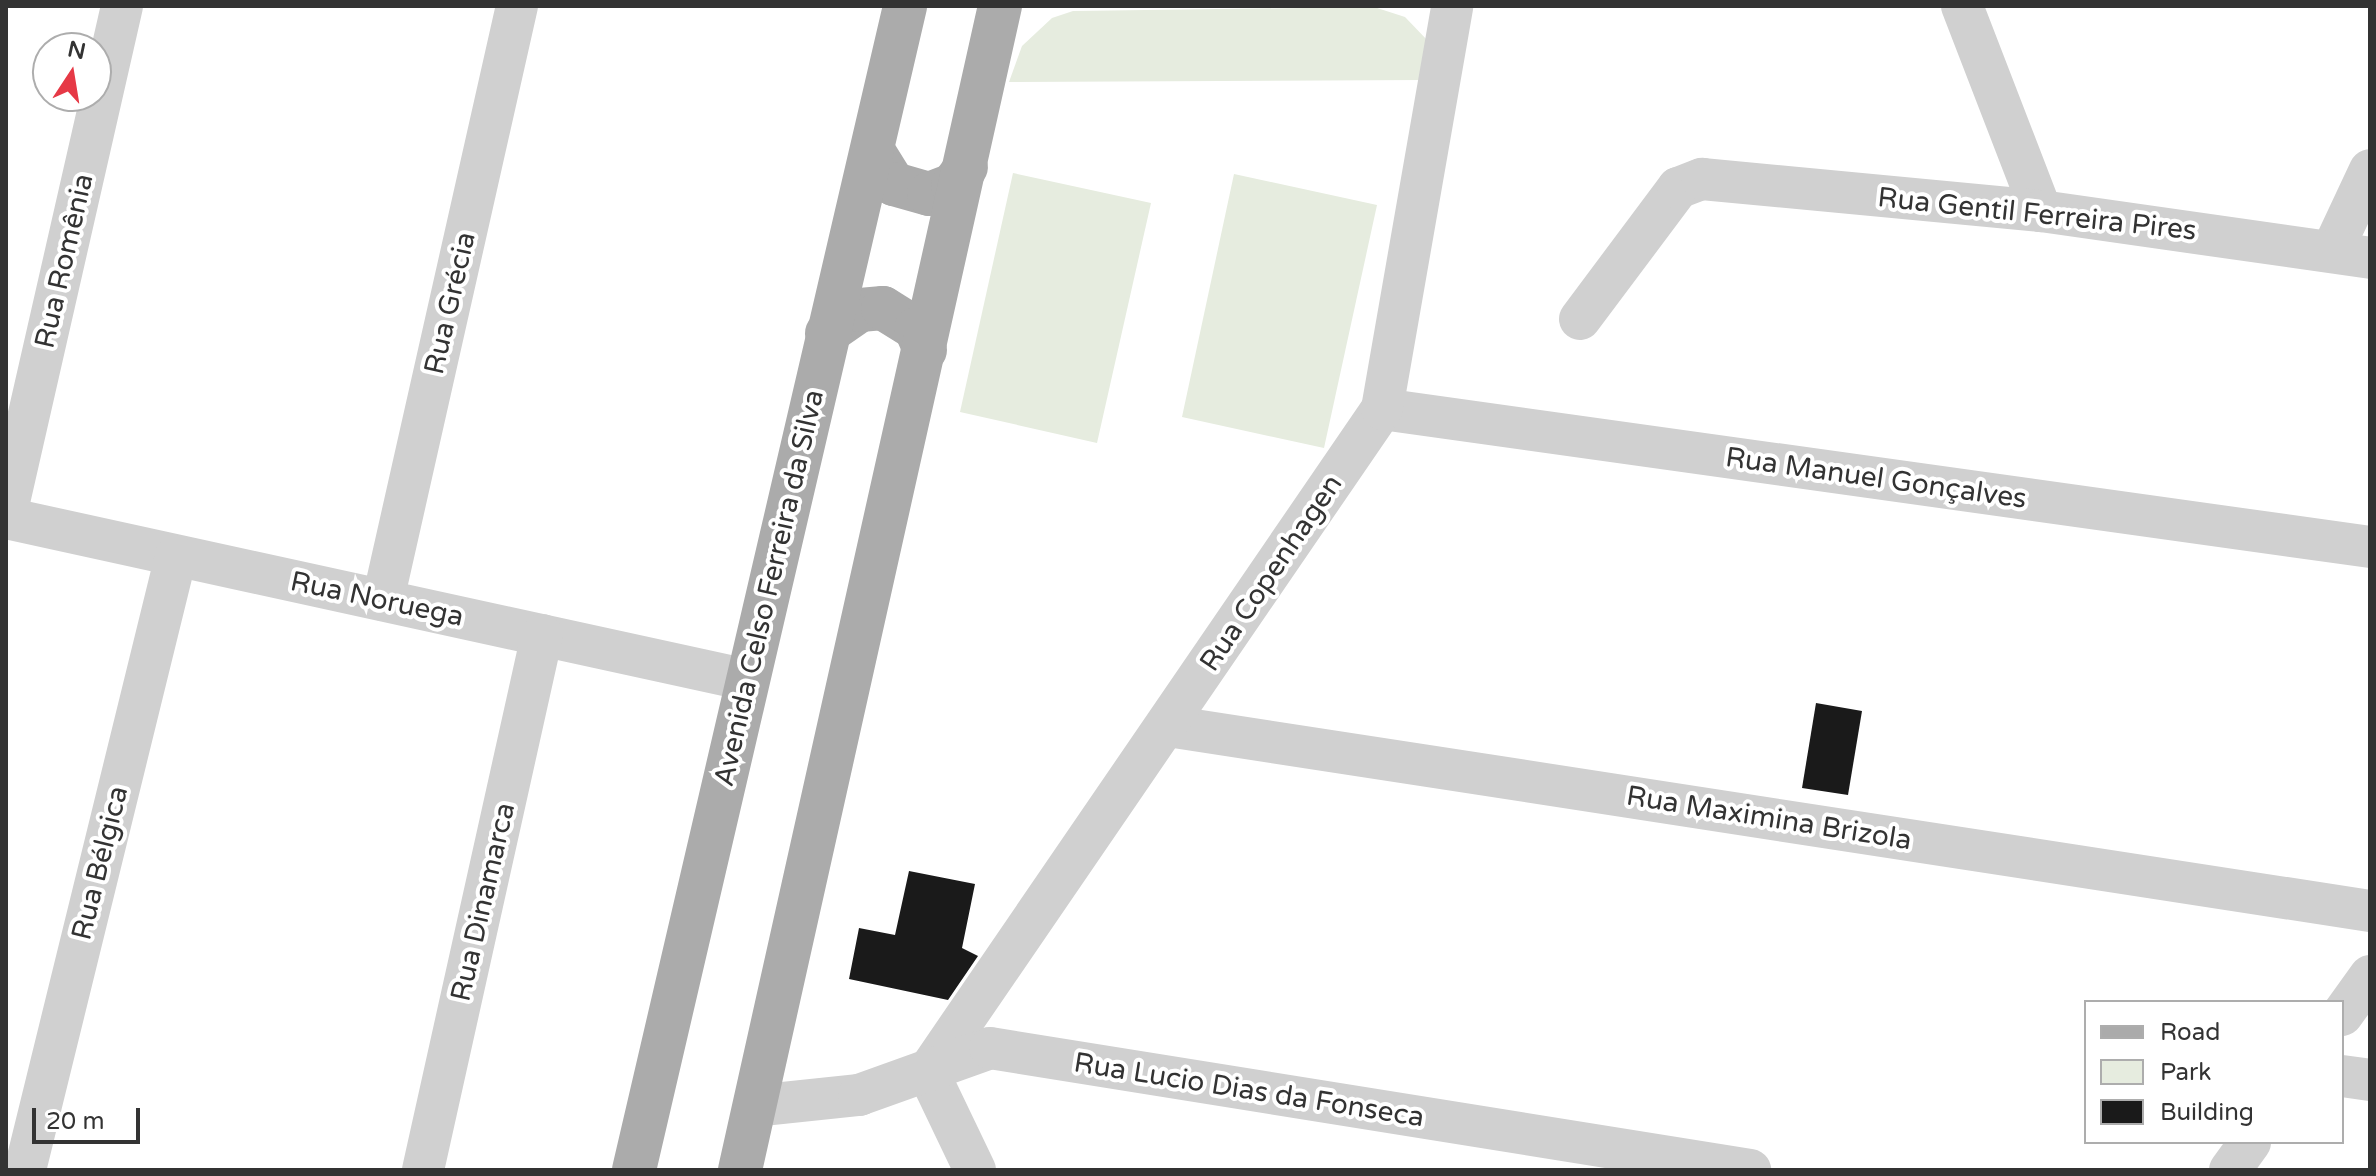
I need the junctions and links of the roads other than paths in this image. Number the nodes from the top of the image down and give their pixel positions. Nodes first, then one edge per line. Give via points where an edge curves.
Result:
1 (122, 6) edge
2 (517, 6) edge
3 (905, 6) edge
4 (1000, 6) edge
5 (1452, 6) edge
6 (1962, 6) edge
7 (873, 151) junction
8 (966, 167) junction
9 (2370, 170) edge
10 (2041, 211) junction
11 (2352, 253) edge
12 (1580, 319) dead end
13 (827, 333) junction
14 (925, 350) junction
15 (1382, 409) junction
16 (6, 517) edge
17 (2370, 547) edge
18 (176, 556) junction
19 (383, 600) junction
20 (542, 635) junction
21 (747, 680) junction
22 (1168, 726) junction
23 (2370, 911) edge
24 (2370, 976) edge
25 (2344, 1012) edge
26 (928, 1072) junction
27 (2344, 1076) edge
28 (2370, 1080) edge
29 (754, 1106) junction
30 (2249, 1144) edge
31 (25, 1170) edge
32 (423, 1170) edge
33 (634, 1170) edge
34 (740, 1170) edge
35 (975, 1170) edge
36 (1750, 1170) edge
37 (2230, 1170) edge

1 - 16 street, Rua Romênia
2 - 19 street, Rua Grécia
3 - 7 main road, Avenida Celso Ferreira da Silva
4 - 8 main road
5 - 15 street, Rua Copenhagen
6 - 10 street
7 - 8 main road via 894,184 929,194 953,185
7 - 13 main road, Avenida Celso Ferreira da Silva
8 - 14 main road
9 - 11 street
10 - 11 street, Rua Gentil Ferreira Pires
10 - 12 street, Rua Gentil Ferreira Pires via 1702,179 1678,188
13 - 14 main road via 860,310 883,308 916,329
13 - 21 main road, Avenida Celso Ferreira da Silva
14 - 29 main road
15 - 17 street, Rua Manuel Gonçalves
15 - 22 street, Rua Copenhagen
16 - 18 street, Rua Noruega
18 - 19 street, Rua Noruega
18 - 31 street, Rua Bélgica
19 - 20 street, Rua Noruega
20 - 21 street, Rua Noruega
20 - 32 street, Rua Dinamarca
21 - 33 main road, Avenida Celso Ferreira da Silva
22 - 23 street, Rua Maximina Brizola
22 - 26 street, Rua Copenhagen
24 - 25 street
26 - 29 street, Rua Lucio Dias da Fonseca via 859,1095
26 - 35 street
26 - 36 street, Rua Lucio Dias da Fonseca via 990,1048
27 - 28 street
29 - 34 main road
30 - 37 street

